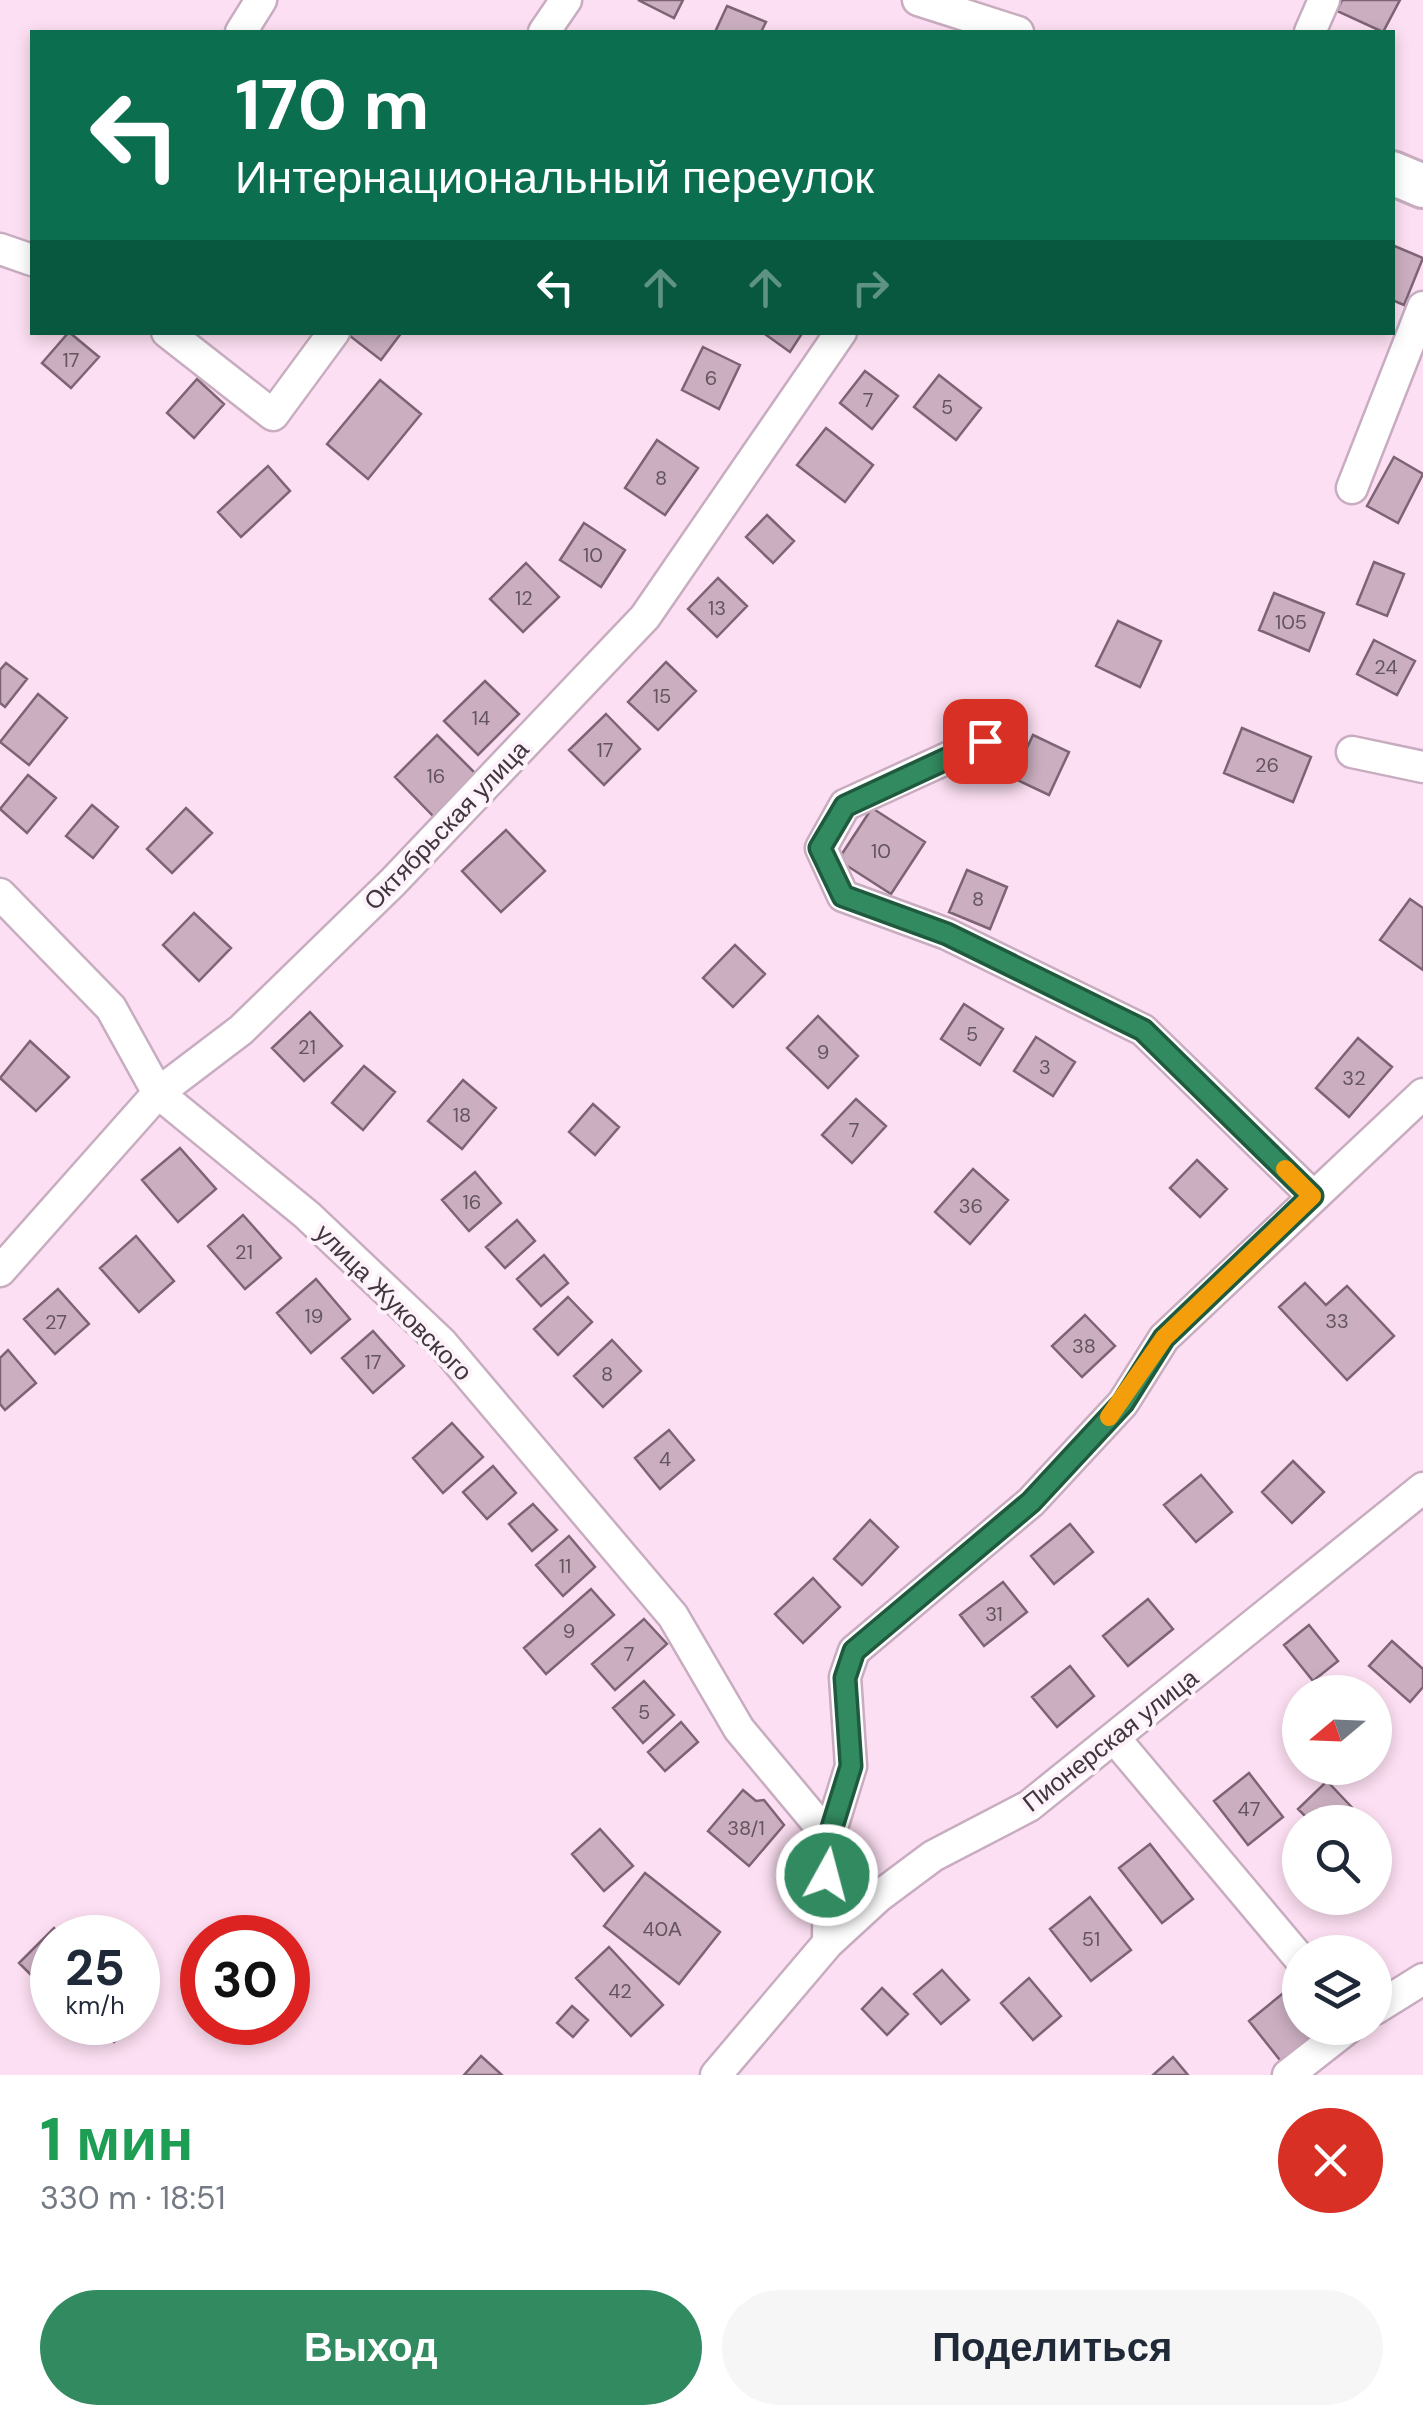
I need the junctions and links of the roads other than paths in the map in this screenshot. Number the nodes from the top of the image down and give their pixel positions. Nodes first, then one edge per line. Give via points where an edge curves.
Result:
1 (261, 0) edge
2 (566, 0) edge
3 (918, 0) edge
4 (1324, 0) edge
5 (242, 30) edge
6 (545, 30) edge
7 (1012, 30) edge
8 (1311, 30) edge
9 (1395, 174) edge
10 (1423, 186) edge
11 (0, 249) edge
12 (30, 259) edge
13 (1423, 308) edge
14 (170, 335) edge
15 (332, 335) edge
16 (839, 335) edge
17 (1352, 488) dead end
18 (985, 741) dead end
19 (1352, 752) dead end
20 (1423, 767) edge
21 (0, 894) edge
22 (158, 1093) junction
23 (1423, 1094) edge
24 (1312, 1196) junction
25 (0, 1271) edge
26 (1423, 1488) edge
27 (1116, 1740) junction
28 (829, 1837) junction
29 (1282, 1938) edge
30 (828, 1943) junction
31 (1423, 1979) edge
32 (1392, 1999) edge
33 (1326, 2045) edge
34 (716, 2075) edge
35 (1288, 2075) edge

1 - 5 street
2 - 6 street
3 - 7 street
4 - 8 street
9 - 10 street
11 - 12 street
13 - 17 street
14 - 15 street via 273,416
16 - 22 street, Октябрьская улица via 645,617 365,909 241,1030
18 - 24 street via 845,806 820,848 843,896 947,934 1143,1030
19 - 20 street
21 - 22 street, улица Жуковского via 111,1008
22 - 25 street, Октябрьская улица
22 - 28 street, улица Жуковского via 307,1216 442,1343 673,1616 738,1729
23 - 24 street
24 - 28 street via 1164,1338 1123,1403 1031,1502 854,1651 845,1678 851,1766
26 - 27 street, Пионерская улица
27 - 29 street
27 - 30 street, Пионерская улица via 1028,1806 933,1856
28 - 30 street
30 - 34 street, Пионерская улица
31 - 32 street
33 - 35 street

